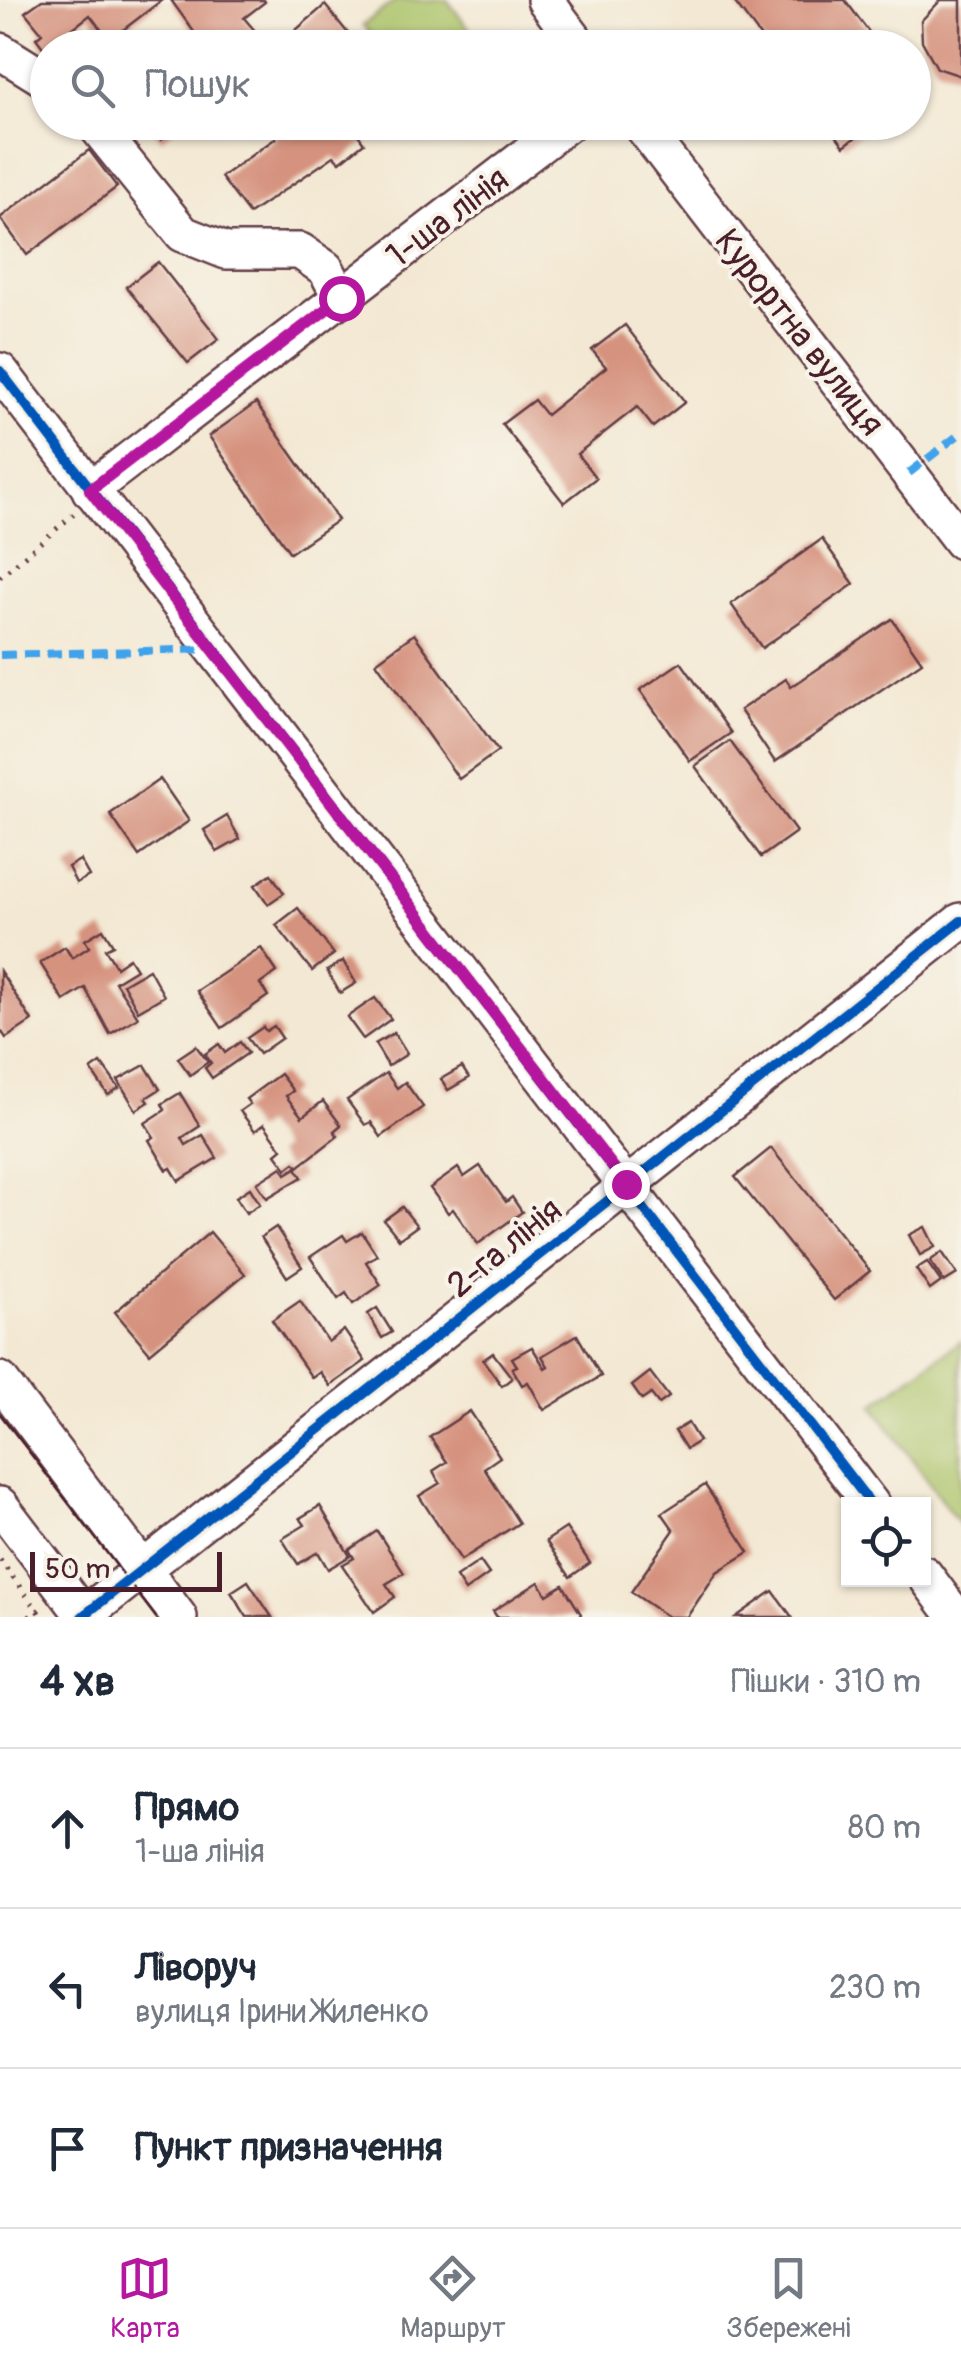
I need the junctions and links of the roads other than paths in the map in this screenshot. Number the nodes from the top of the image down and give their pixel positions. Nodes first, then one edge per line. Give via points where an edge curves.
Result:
1 (545, 0) edge
2 (568, 30) edge
3 (0, 51) edge
4 (30, 70) edge
5 (108, 140) edge
6 (547, 140) edge
7 (653, 140) edge
8 (341, 298) junction
9 (0, 371) edge
10 (90, 490) junction
11 (961, 541) edge
12 (961, 921) edge
13 (626, 1184) junction
14 (0, 1380) edge
15 (866, 1497) edge
16 (0, 1505) edge
17 (142, 1569) junction
18 (931, 1583) edge
19 (84, 1617) edge
20 (179, 1617) edge
21 (956, 1617) edge

1 - 2 street
3 - 4 street
5 - 8 street via 184,234 226,251 300,251 326,268
6 - 8 street, 1-ша лінія
7 - 11 street, Курортна вулиця
8 - 10 street, 1-ша лінія
9 - 10 street
10 - 13 street
12 - 13 street, 2-га лінія
13 - 15 street
13 - 17 street, 2-га лінія
14 - 17 street
16 - 19 street
17 - 19 street, 2-га лінія
17 - 20 street
18 - 21 street

